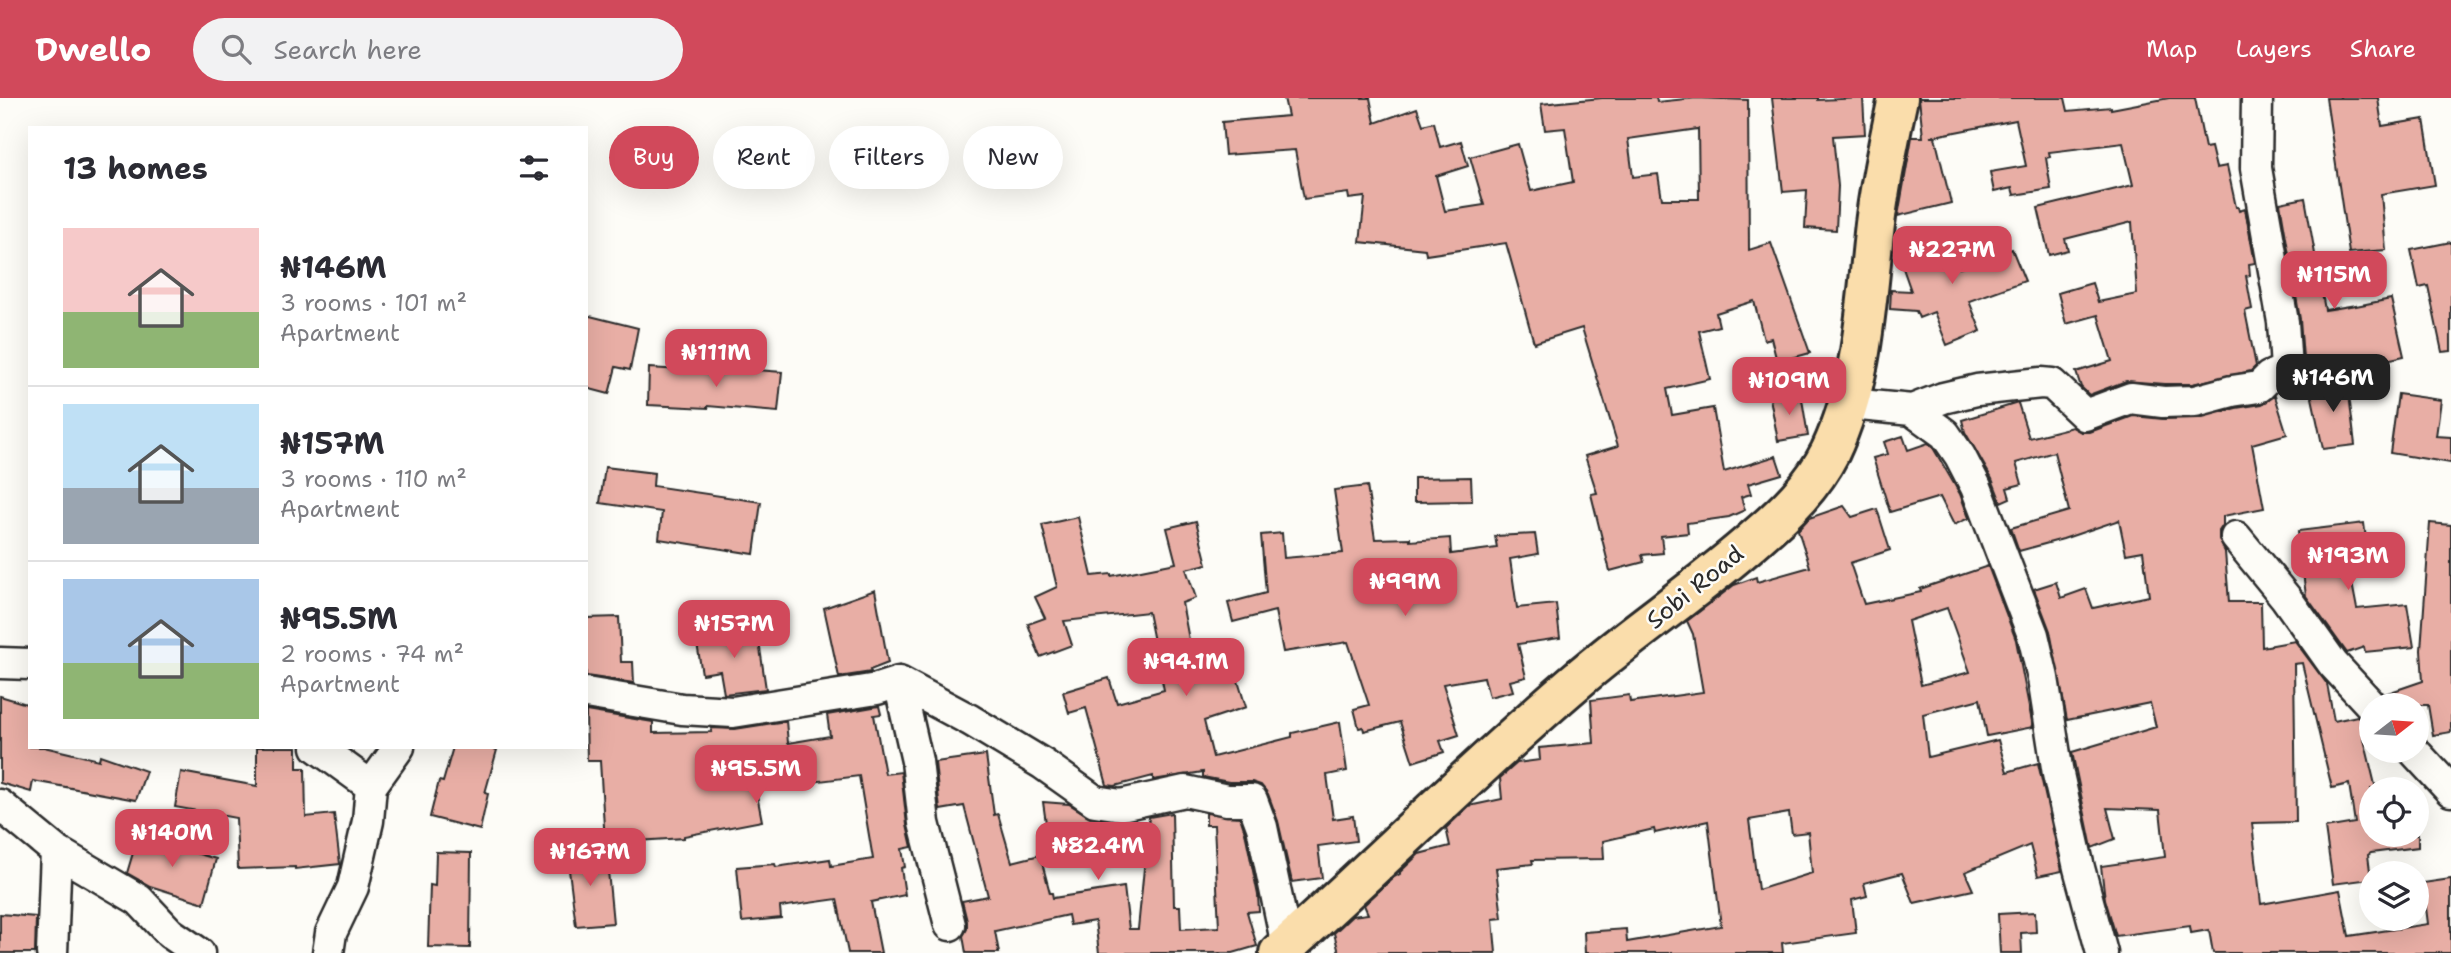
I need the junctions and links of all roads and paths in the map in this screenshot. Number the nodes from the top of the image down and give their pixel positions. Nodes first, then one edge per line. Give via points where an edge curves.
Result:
1 (1898, 98) edge
2 (2257, 98) edge
3 (1850, 404) junction
4 (1912, 410) junction
5 (2236, 537) dead end
6 (0, 663) edge
7 (28, 664) edge
8 (900, 682) junction
9 (588, 693) edge
10 (2360, 693) edge
11 (320, 749) edge
12 (398, 749) edge
13 (2425, 763) edge
14 (371, 786) junction
15 (2451, 791) edge
16 (0, 805) edge
17 (56, 851) junction
18 (950, 925) dead end
19 (1283, 949) edge
20 (52, 953) edge
21 (199, 953) edge
22 (328, 953) edge
23 (2102, 953) edge

1 - 3 highway, Sobi Road
2 - 4 street via 2256,168 2283,322 2286,369 2259,387 2195,401 2131,398 2085,415 2052,384 2041,383 1977,390
3 - 4 street
3 - 19 highway, Sobi Road via 1829,455 1808,488 1782,515 1576,680
4 - 23 street via 1945,435 1960,456 2033,635 2058,774
5 - 10 street
6 - 7 street
8 - 9 street via 733,712 682,709
8 - 18 street via 917,761 923,823
8 - 19 street via 981,726 1095,801 1121,805 1185,791 1252,800 1262,827
11 - 14 street
12 - 14 street
13 - 15 street
14 - 22 street via 353,887 331,933
16 - 17 street
17 - 20 street
17 - 21 street via 139,900 170,933

